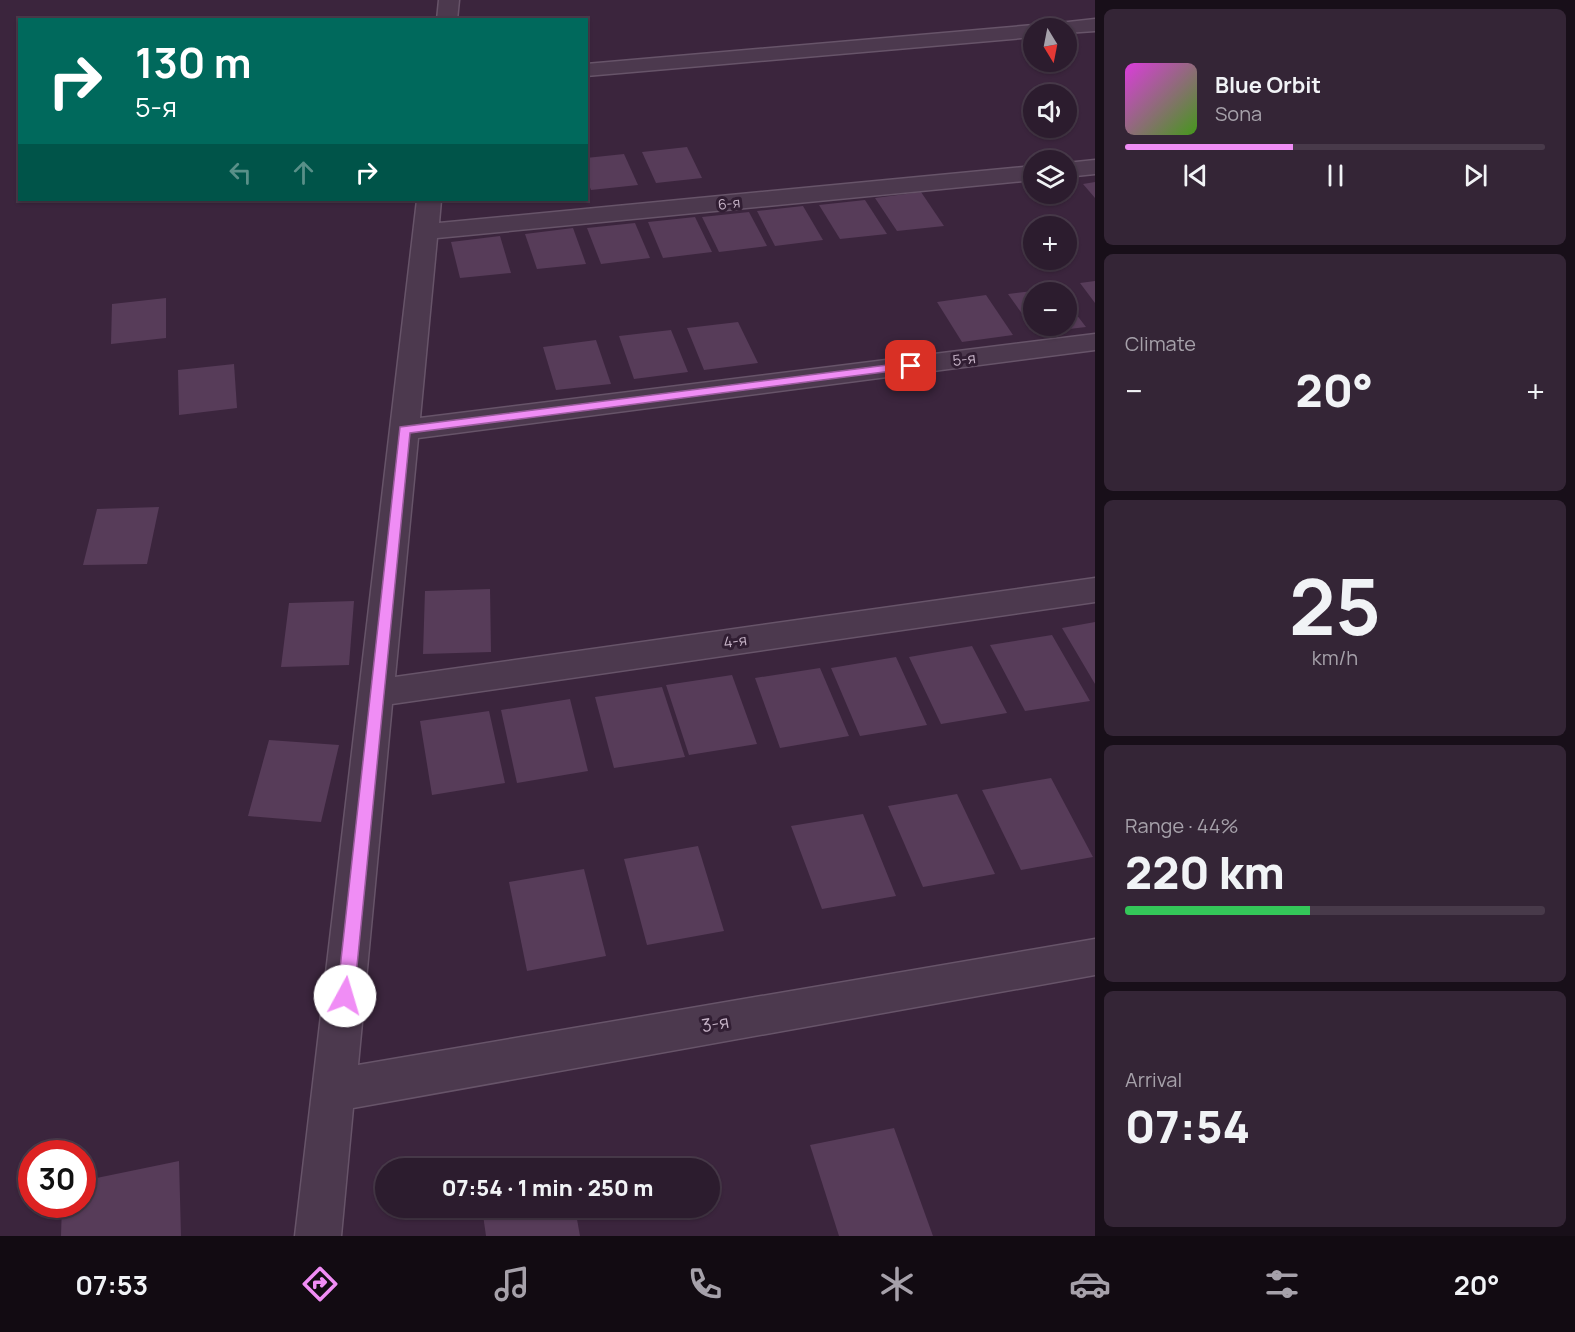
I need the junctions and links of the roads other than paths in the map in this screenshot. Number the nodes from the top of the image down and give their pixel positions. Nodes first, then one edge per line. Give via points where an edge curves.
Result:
1 (449, 0) edge
2 (447, 18) edge
3 (1095, 25) edge
4 (1077, 26) edge
5 (1023, 32) edge
6 (588, 70) edge
7 (1095, 167) edge
8 (1077, 169) edge
9 (1023, 174) edge
10 (427, 216) edge
11 (1095, 342) edge
12 (404, 430) junction
13 (1095, 590) edge
14 (376, 693) junction
15 (1095, 957) edge
16 (336, 1090) junction
17 (318, 1236) edge

1 - 2 street
3 - 4 street
5 - 6 street
7 - 8 street
9 - 10 street, 6-я
10 - 12 street
11 - 12 street, 5-я
12 - 14 street
13 - 14 street, 4-я
14 - 16 street
15 - 16 street, 3-я
16 - 17 street

